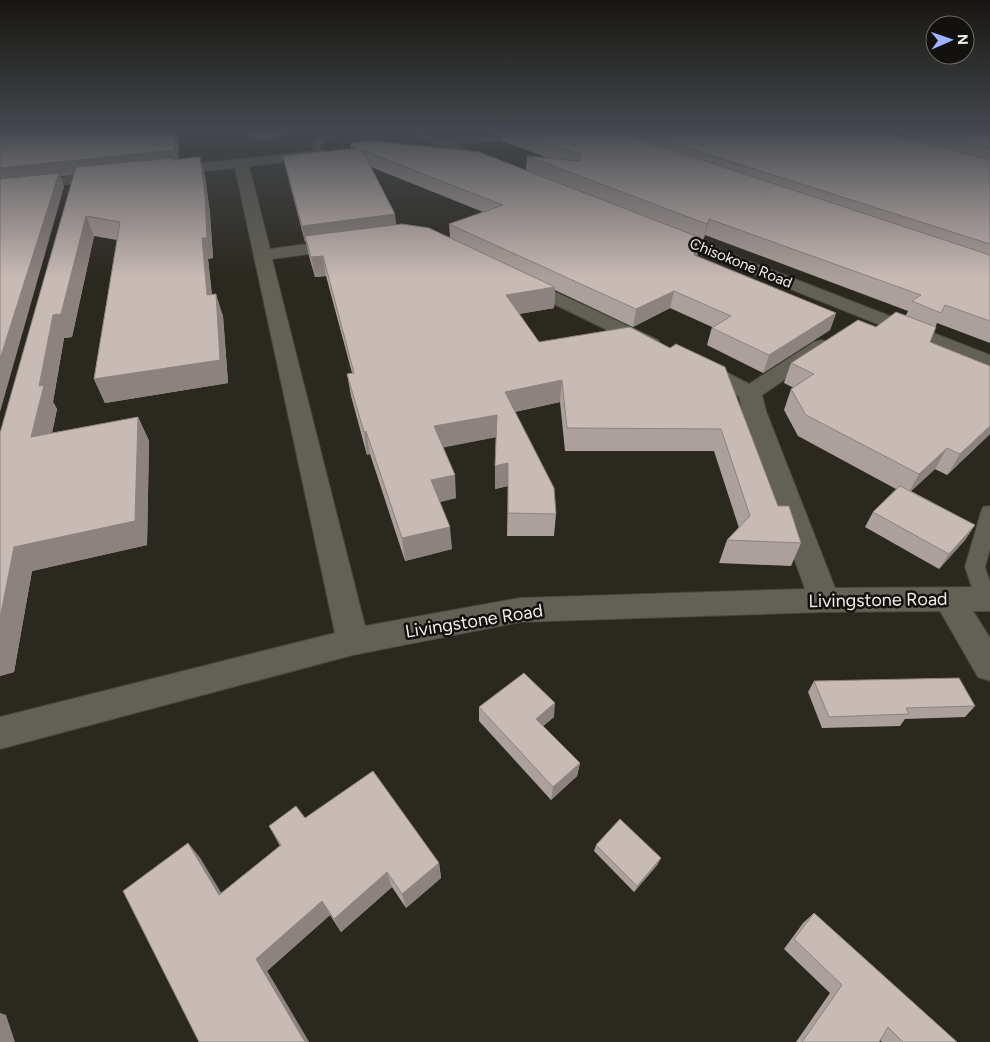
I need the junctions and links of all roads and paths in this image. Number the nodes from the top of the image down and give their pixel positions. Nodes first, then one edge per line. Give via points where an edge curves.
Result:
1 (105, 181) edge
2 (245, 181) edge
3 (0, 188) edge
4 (649, 227) edge
5 (357, 242) edge
6 (261, 255) junction
7 (502, 272) edge
8 (871, 315) junction
9 (990, 363) edge
10 (750, 392) junction
11 (990, 512) edge
12 (949, 599) junction
13 (988, 599) edge
14 (824, 600) junction
15 (353, 642) junction
16 (990, 667) edge
17 (0, 733) edge

1 - 3 street via 74,189
2 - 6 street
4 - 8 street, Chisokone Road
5 - 6 street
6 - 15 street
7 - 10 street
8 - 9 street, Chisokone Road
8 - 10 street
10 - 14 street via 754,411
11 - 13 lane via 975,567
12 - 13 street, Livingstone Road
12 - 14 street, Livingstone Road
12 - 16 street
14 - 15 street, Livingstone Road via 520,610
15 - 17 street, Livingstone Road

